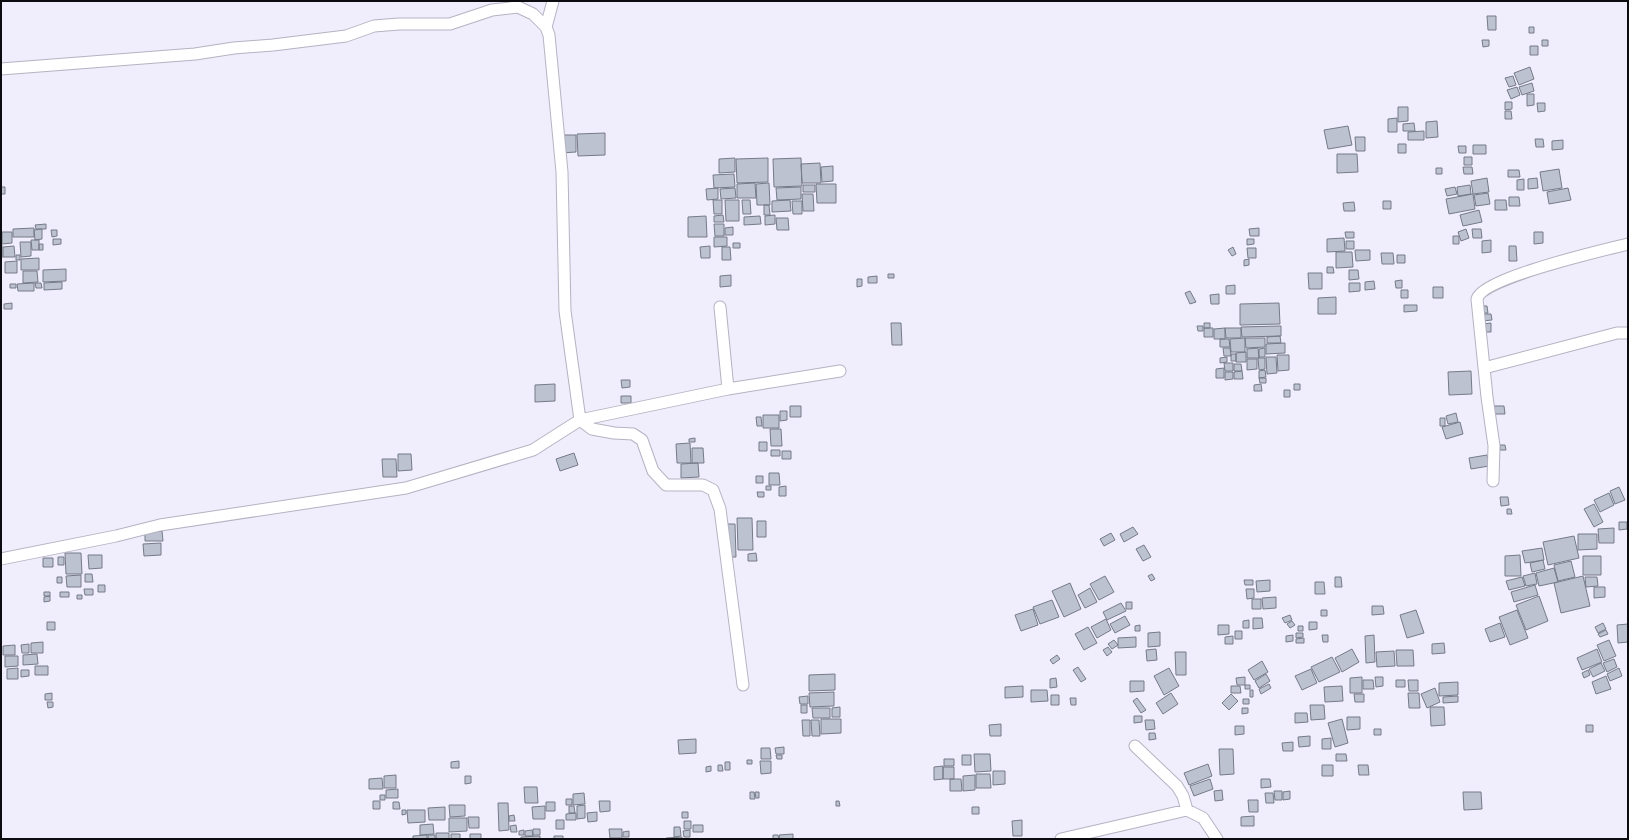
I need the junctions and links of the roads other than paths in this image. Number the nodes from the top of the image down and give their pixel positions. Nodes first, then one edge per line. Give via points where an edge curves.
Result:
1 (552, 1) edge
2 (546, 27) junction
3 (1, 69) edge
4 (1628, 244) edge
5 (720, 307) dead end
6 (1628, 333) edge
7 (1484, 368) junction
8 (840, 371) dead end
9 (728, 389) junction
10 (580, 420) junction
11 (1493, 481) dead end
12 (1, 559) edge
13 (743, 685) dead end
14 (1135, 746) dead end
15 (1187, 810) junction
16 (1061, 839) edge
17 (1218, 839) edge

1 - 2 street
2 - 3 street via 532,14 518,7 492,10 450,24 374,26 346,36 195,54
2 - 10 street via 549,35 562,172 565,311
4 - 7 street via 1515,275 1478,295
5 - 9 street
6 - 7 street via 1617,333
7 - 11 street via 1494,446
8 - 9 street
9 - 10 street
10 - 12 street via 533,450 406,488 160,525
10 - 13 street via 592,430 633,434 642,440 653,471 666,485 703,485 713,490 720,510
14 - 15 street via 1177,786
15 - 16 street
15 - 17 street via 1203,818

